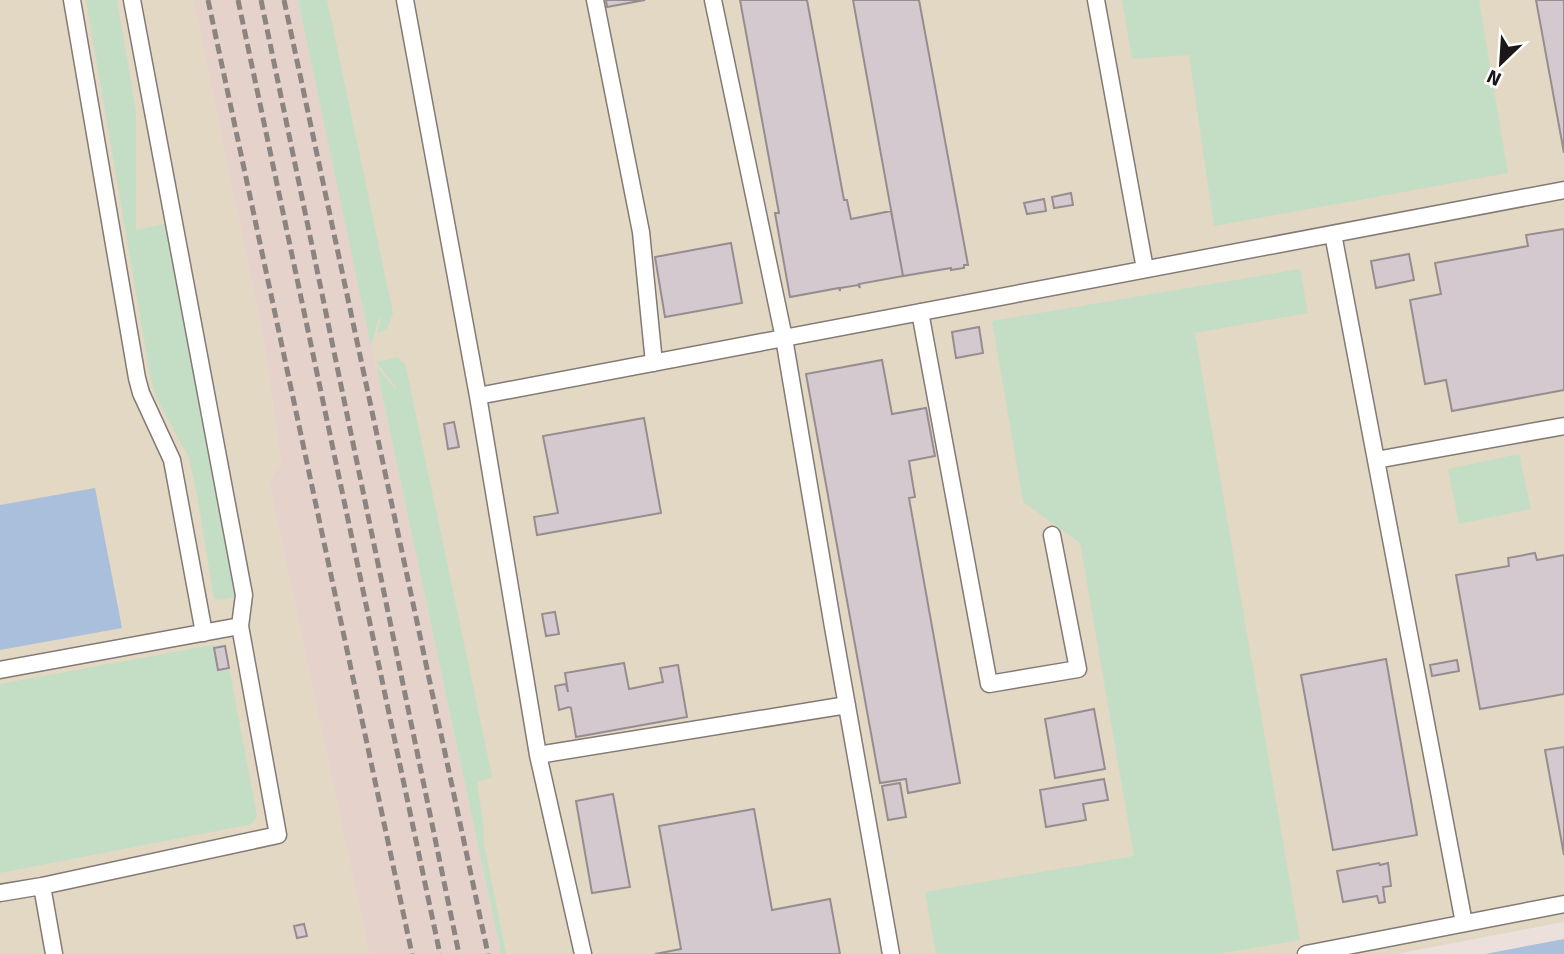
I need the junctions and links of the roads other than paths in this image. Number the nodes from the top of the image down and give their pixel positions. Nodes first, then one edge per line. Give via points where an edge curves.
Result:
1 (72, 0) edge
2 (132, 0) edge
3 (405, 0) edge
4 (596, 0) edge
5 (713, 0) edge
6 (1096, 0) edge
7 (1564, 190) edge
8 (1333, 234) junction
9 (1145, 269) junction
10 (920, 312) junction
11 (784, 338) junction
12 (654, 363) junction
13 (478, 396) junction
14 (1564, 426) edge
15 (1376, 460) junction
16 (1052, 535) dead end
17 (240, 626) junction
18 (204, 633) junction
19 (0, 670) edge
20 (847, 705) junction
21 (538, 755) junction
22 (42, 886) junction
23 (0, 893) edge
24 (1564, 904) edge
25 (1464, 923) junction
26 (54, 954) edge
27 (583, 954) edge
28 (891, 954) edge
29 (1306, 954) edge

1 - 18 lane via 137,379 172,460
2 - 17 lane via 244,594
3 - 13 lane
4 - 12 lane via 641,232
5 - 11 lane
6 - 9 lane
7 - 8 lane
8 - 9 lane
8 - 15 lane
9 - 10 lane
10 - 11 lane
10 - 16 lane via 989,684 1078,669
11 - 12 lane
11 - 20 lane
12 - 13 lane
13 - 21 lane
14 - 15 lane
15 - 25 lane
17 - 18 lane
17 - 22 lane via 278,835
18 - 19 lane
20 - 21 lane
20 - 28 lane
21 - 27 lane
22 - 23 lane
22 - 26 lane
24 - 25 lane
25 - 29 lane

